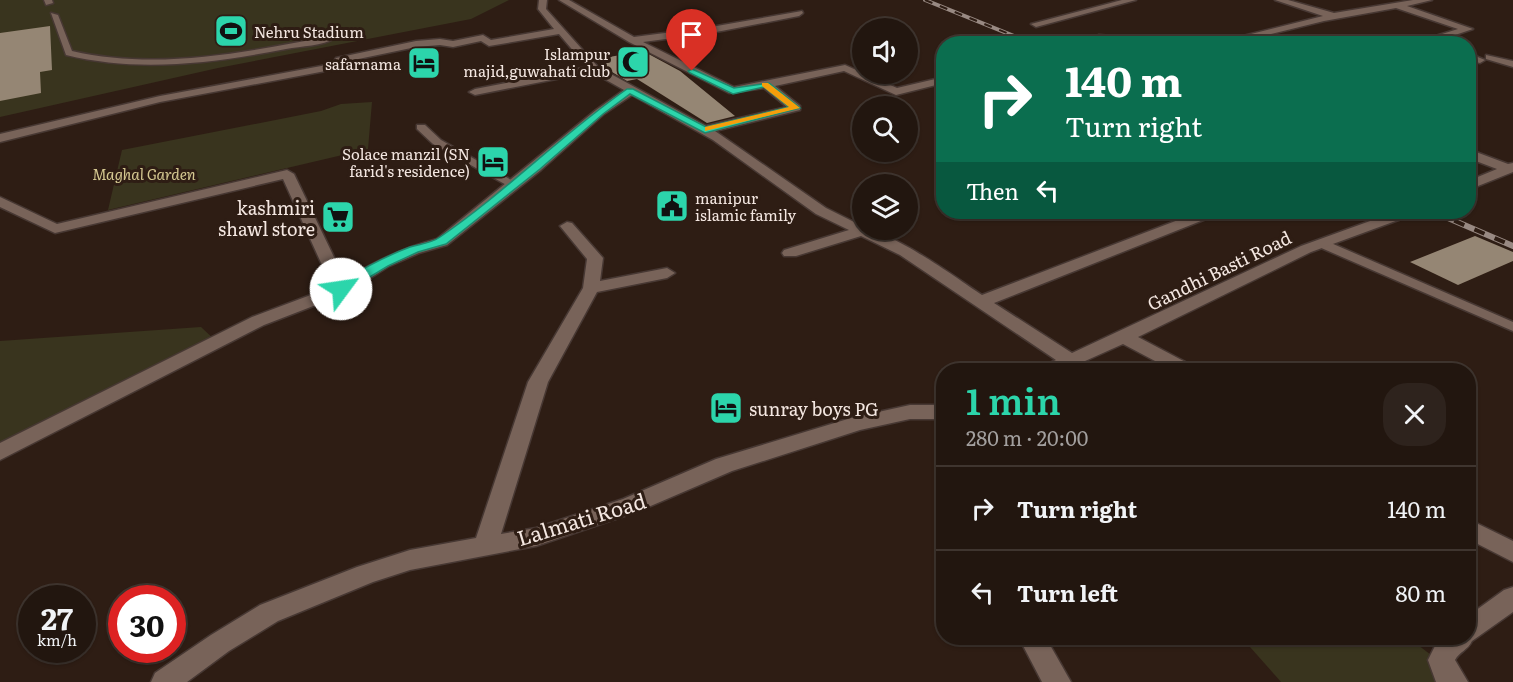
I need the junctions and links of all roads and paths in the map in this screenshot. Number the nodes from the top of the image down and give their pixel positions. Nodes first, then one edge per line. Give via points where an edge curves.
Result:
1 (543, 0) edge
2 (563, 0) edge
3 (1132, 0) edge
4 (1279, 0) edge
5 (1428, 0) edge
6 (1398, 6) junction
7 (799, 13) dead end
8 (54, 15) dead end
9 (1336, 16) junction
10 (1036, 24) dead end
11 (560, 31) junction
12 (1250, 36) edge
13 (1444, 36) edge
14 (331, 38) dead end
15 (632, 40) junction
16 (1476, 57) edge
17 (1513, 64) edge
18 (594, 69) junction
19 (936, 82) edge
20 (766, 84) junction
21 (630, 91) junction
22 (475, 92) dead end
23 (421, 127) dead end
24 (705, 130) junction
25 (0, 138) edge
26 (1476, 156) edge
27 (1511, 168) edge
28 (1476, 183) edge
29 (514, 185) junction
30 (0, 201) edge
31 (1193, 219) edge
32 (1389, 219) edge
33 (567, 226) dead end
34 (852, 226) edge
35 (852, 234) edge
36 (881, 240) edge
37 (1324, 244) junction
38 (790, 253) dead end
39 (667, 273) dead end
40 (591, 288) junction
41 (341, 289) junction
42 (980, 302) junction
43 (1513, 327) edge
44 (1123, 336) junction
45 (1071, 361) junction
46 (1066, 363) edge
47 (1173, 363) edge
48 (936, 412) edge
49 (0, 452) edge
50 (1476, 532) edge
51 (486, 545) junction
52 (1513, 552) edge
53 (1513, 598) edge
54 (1476, 625) edge
55 (1036, 645) edge
56 (1450, 645) edge
57 (165, 682) edge
58 (1057, 682) edge
59 (1454, 682) edge

1 - 11 street via 542,9
2 - 15 street
3 - 10 street
4 - 9 street
5 - 6 street
6 - 9 street
6 - 13 street via 1468,29
7 - 15 street
8 - 14 lane via 69,53 90,60 145,62 222,57
9 - 12 street
11 - 18 street
11 - 25 street via 489,43 483,38 453,44 416,44 340,60 336,66 160,99
15 - 20 street via 733,91
16 - 17 street
18 - 21 street
18 - 22 street
19 - 20 street via 896,92 845,68
20 - 24 street via 796,108
21 - 24 street
21 - 29 street
23 - 29 lane via 437,142
24 - 34 street via 821,211
26 - 27 street
27 - 28 street
29 - 41 street via 442,242 383,263
30 - 41 street via 56,229 287,174
31 - 42 street
32 - 37 street, Gandhi Basti Road
33 - 40 street via 595,258
35 - 38 street
36 - 42 street
37 - 43 lane
37 - 44 street, Gandhi Basti Road
39 - 40 street
40 - 51 street via 538,382
41 - 49 street via 258,321
42 - 45 street
44 - 45 street, Gandhi Basti Road
44 - 47 street
45 - 46 street, Gandhi Basti Road
48 - 51 street, Lalmati Road via 910,412 858,423 724,465 583,522 536,537
50 - 52 street
51 - 57 street, Lalmati Road via 410,560 269,613
53 - 54 street
55 - 58 street
56 - 59 street via 1441,660 1447,677

